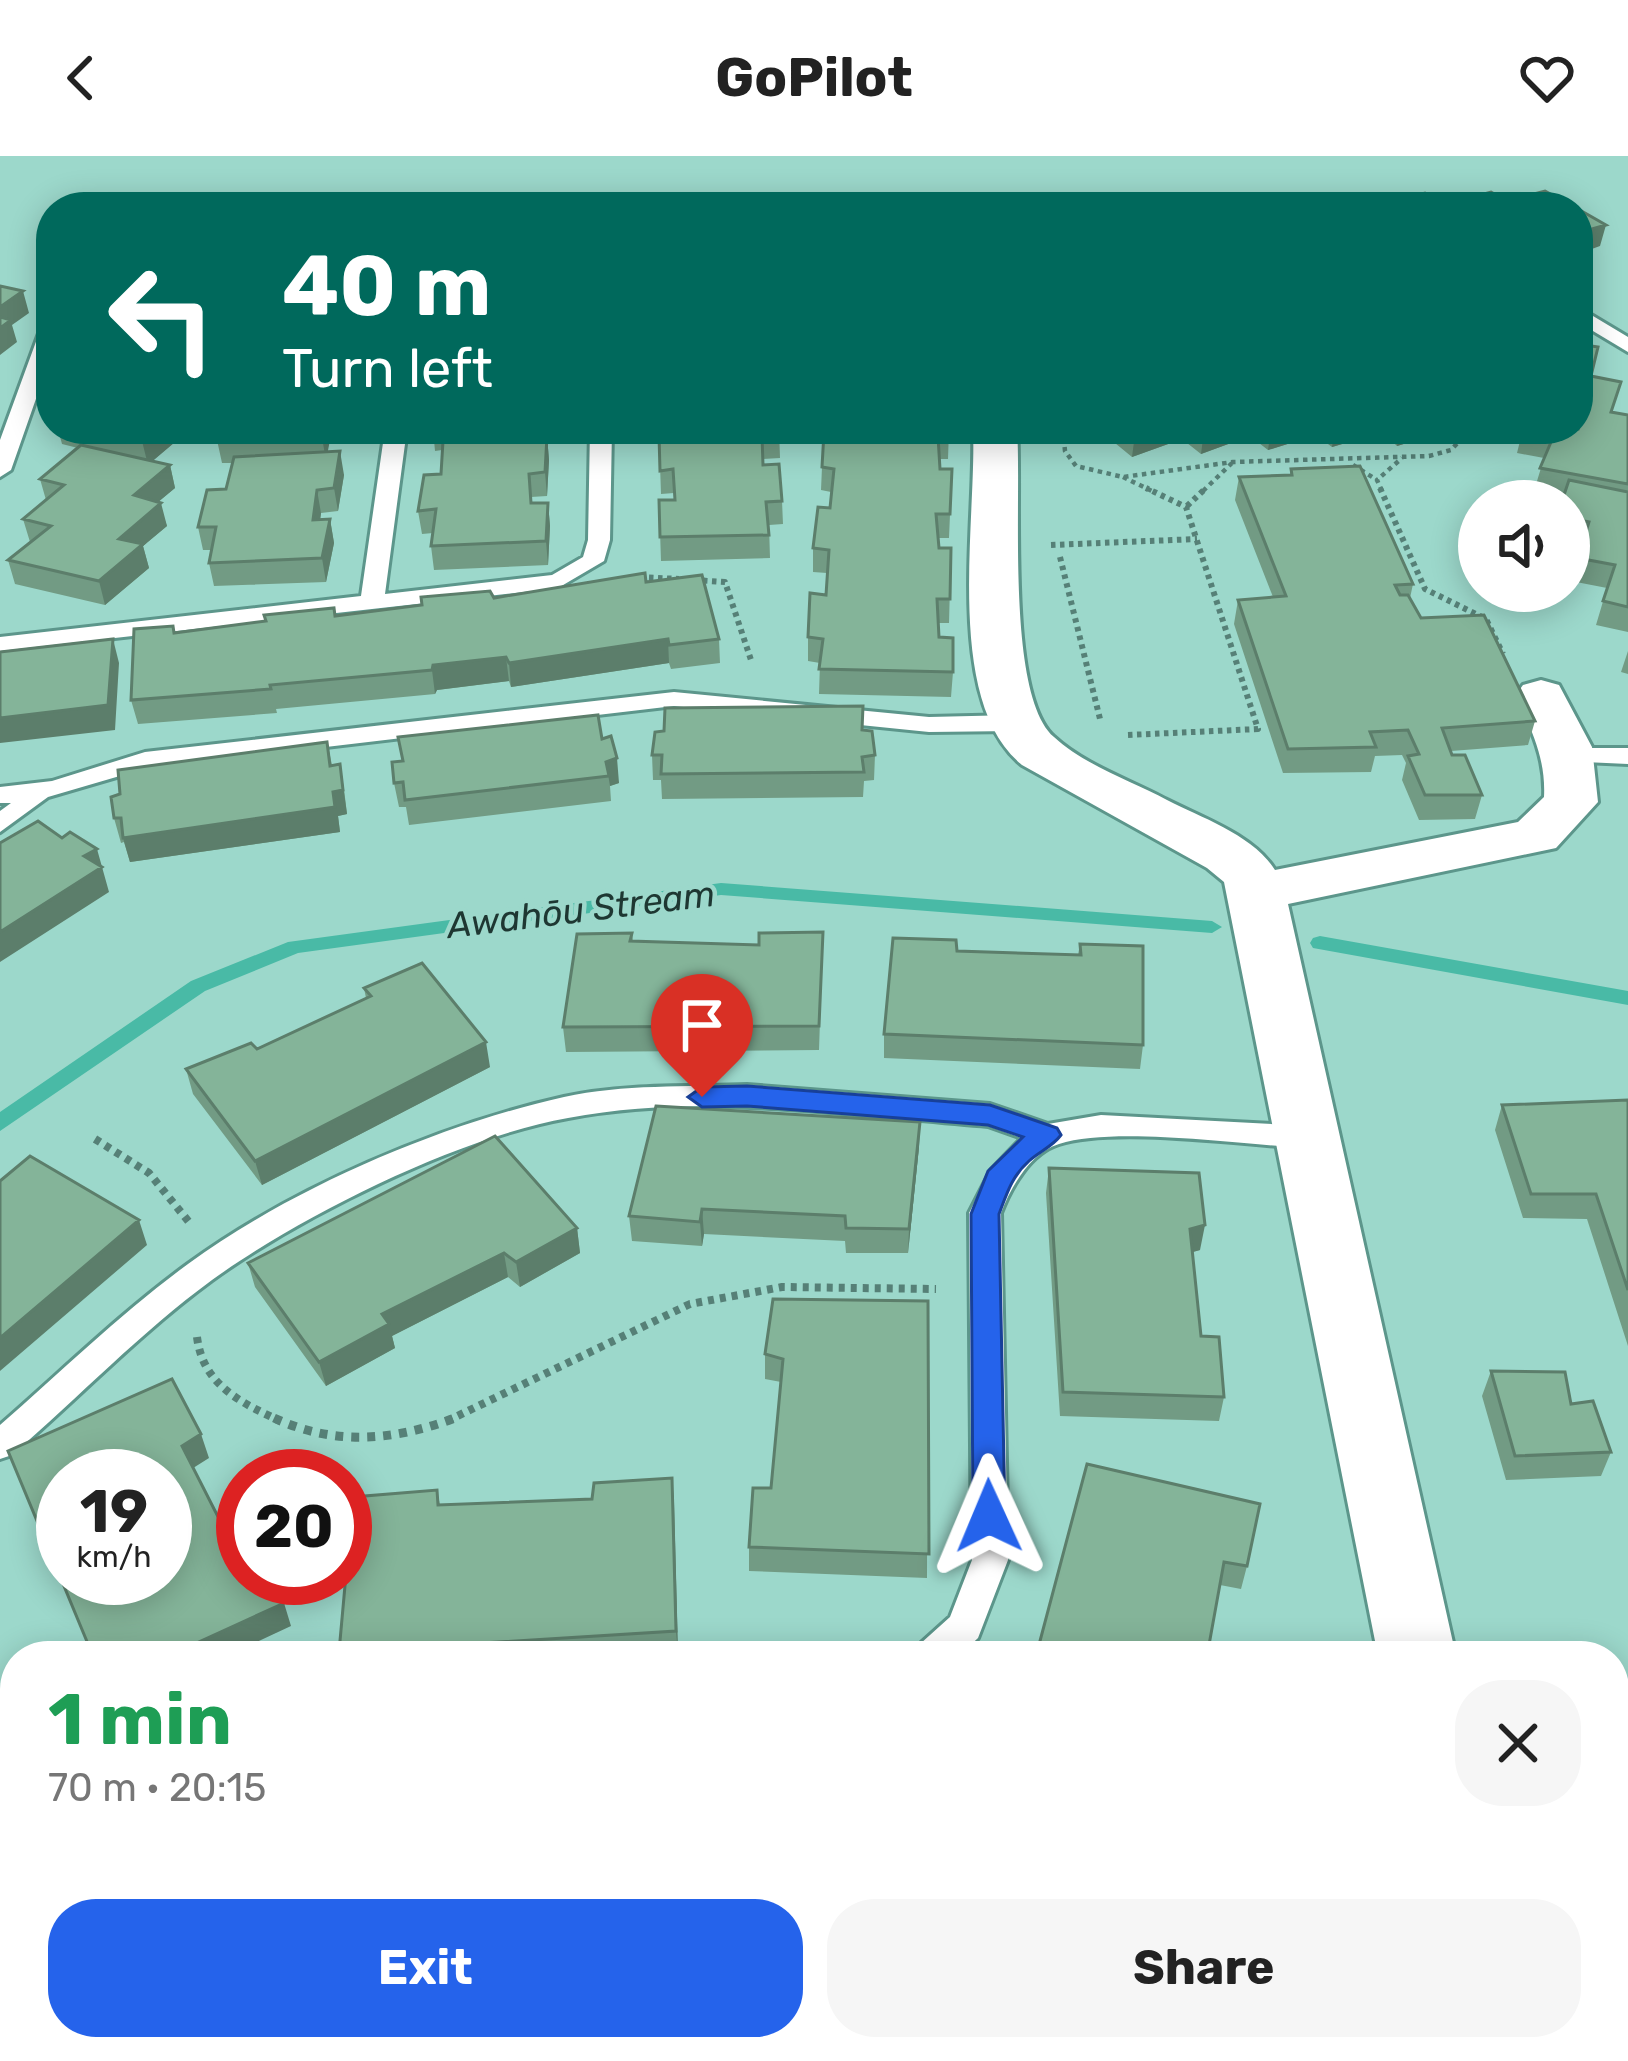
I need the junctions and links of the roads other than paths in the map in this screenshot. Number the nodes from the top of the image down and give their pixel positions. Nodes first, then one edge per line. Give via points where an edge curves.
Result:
1 (1593, 323) edge
2 (1628, 346) edge
3 (36, 370) edge
4 (394, 444) edge
5 (601, 444) edge
6 (997, 444) edge
7 (0, 470) edge
8 (372, 603) junction
9 (0, 644) edge
10 (1541, 696) road end
11 (1014, 723) junction
12 (1572, 756) junction
13 (1628, 756) edge
14 (0, 796) edge
15 (36, 796) junction
16 (0, 824) edge
17 (1257, 892) junction
18 (1047, 1135) junction
19 (1308, 1137) junction
20 (0, 1445) edge
21 (950, 1641) edge
22 (1414, 1641) edge

1 - 2 lane
3 - 7 lane
4 - 8 lane
5 - 8 lane via 599,540 583,570 527,588
6 - 11 street via 1001,664
8 - 9 lane
10 - 12 street
11 - 15 lane via 967,728 674,699 145,760
11 - 17 street via 1031,746 1100,760 1249,873
12 - 13 lane
12 - 17 street via 1571,802 1536,836
14 - 15 lane
15 - 16 lane
17 - 19 street
18 - 19 lane via 1101,1126
18 - 20 lane via 990,1115 747,1096 568,1107 497,1126 389,1167 200,1272
18 - 21 lane via 998,1178 985,1214 990,1560 965,1627
19 - 22 street

